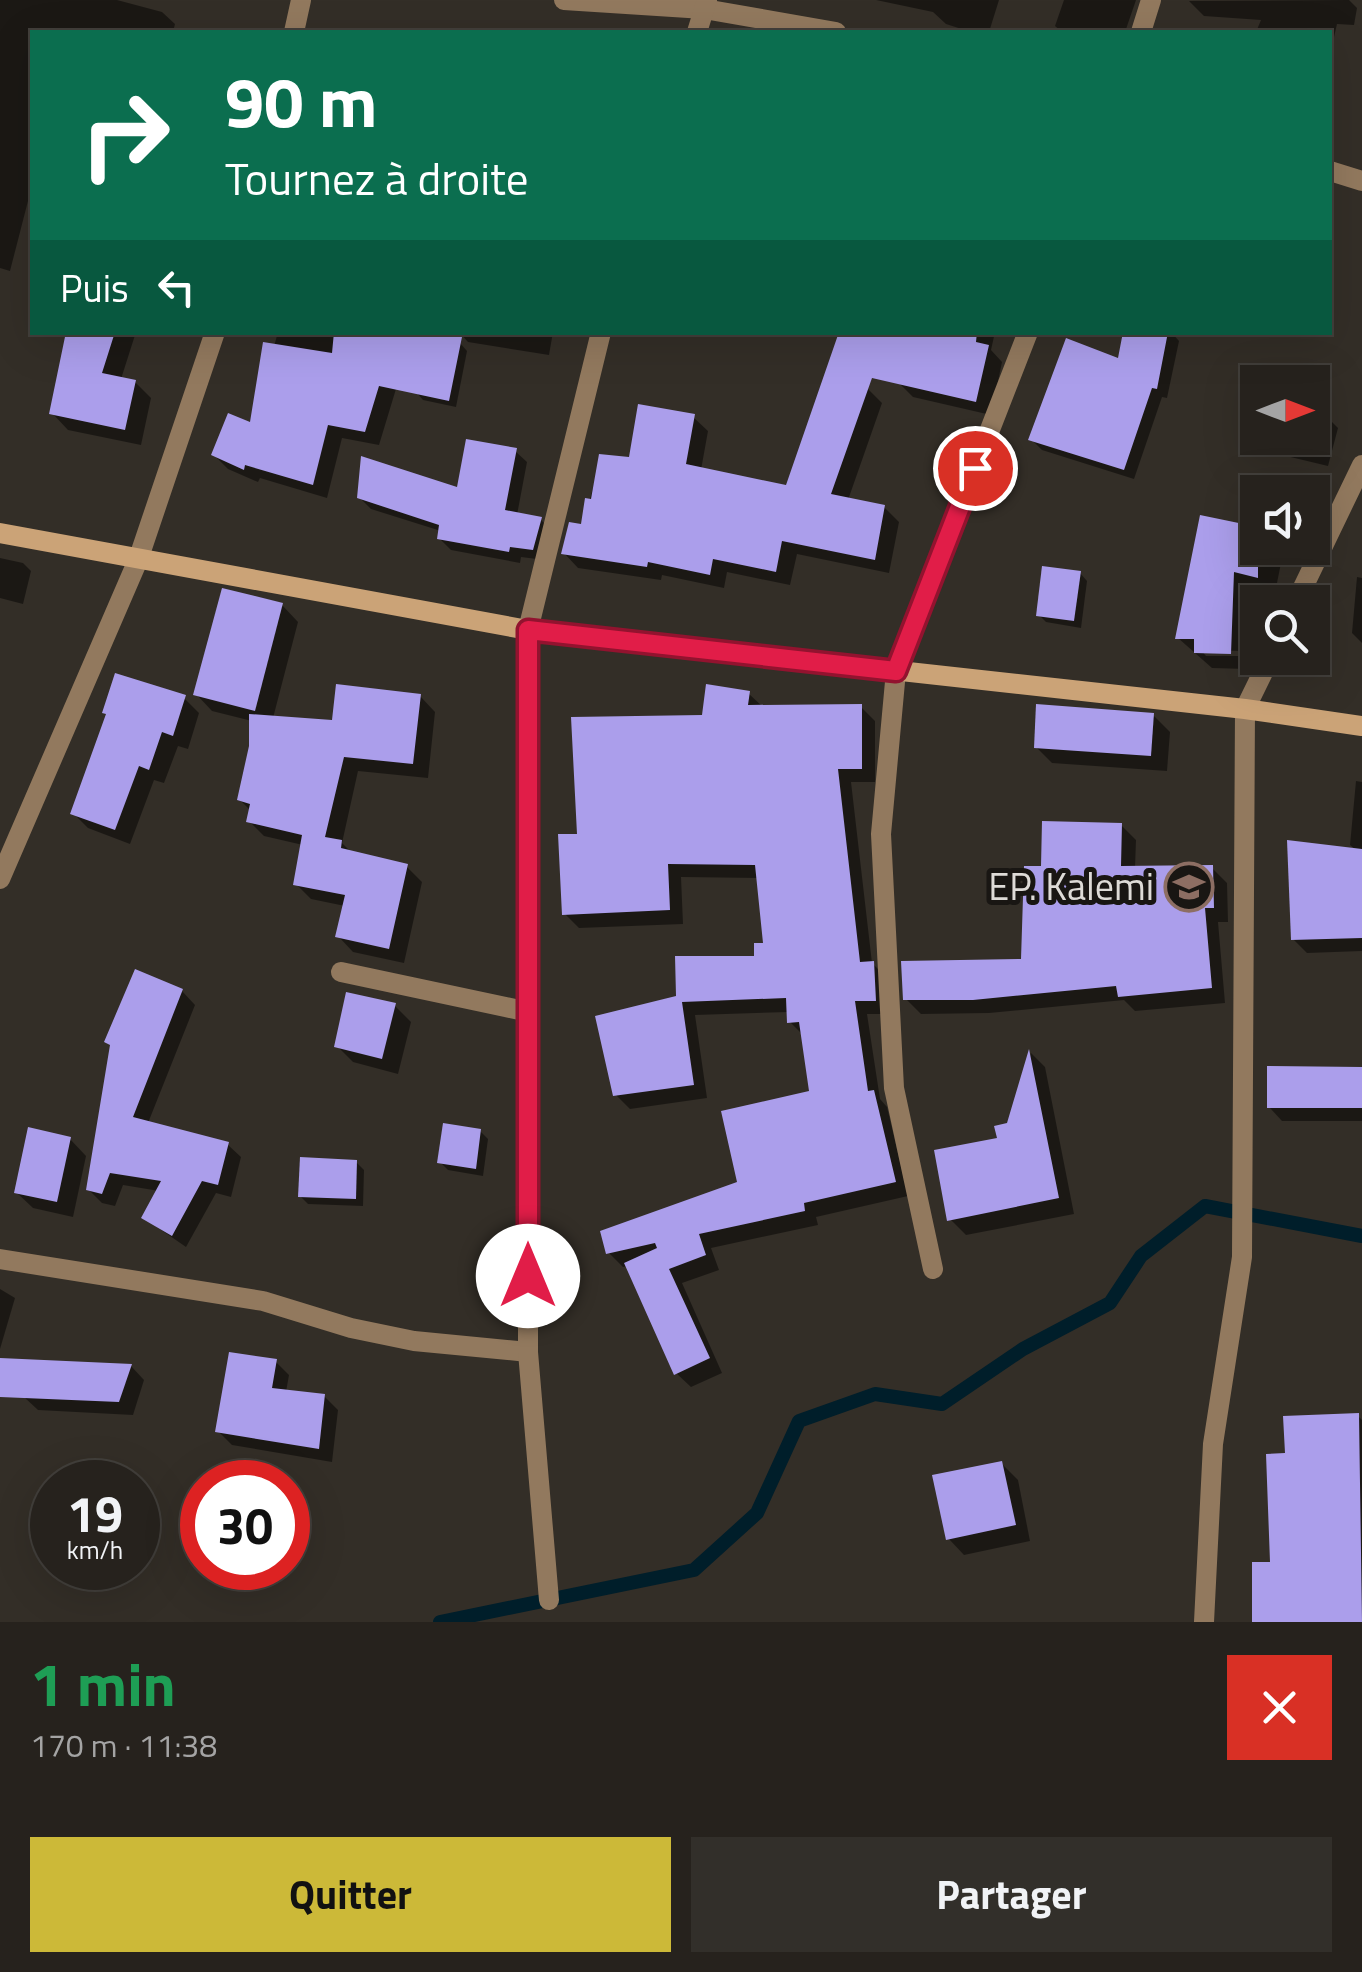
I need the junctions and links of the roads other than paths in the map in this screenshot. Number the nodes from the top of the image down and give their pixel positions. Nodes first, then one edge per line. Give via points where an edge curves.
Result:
1 (301, 0) edge
2 (564, 0) edge
3 (1151, 0) edge
4 (706, 5) edge
5 (294, 30) edge
6 (698, 30) edge
7 (826, 30) edge
8 (1142, 30) edge
9 (1332, 172) edge
10 (1362, 181) edge
11 (214, 335) edge
12 (600, 335) edge
13 (1027, 335) edge
14 (1362, 465) edge
15 (0, 534) edge
16 (138, 560) junction
17 (1304, 585) edge
18 (528, 630) junction
19 (896, 671) junction
20 (1262, 675) edge
21 (1246, 709) junction
22 (1362, 726) edge
23 (0, 879) edge
24 (341, 972) dead end
25 (529, 1012) junction
26 (0, 1258) edge
27 (933, 1269) dead end
28 (528, 1352) junction
29 (549, 1600) dead end
30 (1204, 1622) edge

1 - 5 street
2 - 4 street
3 - 8 street
4 - 6 street
4 - 7 street
9 - 10 street
11 - 16 street
12 - 18 street
13 - 19 street
14 - 17 street
15 - 16 street
16 - 18 street
16 - 23 street
18 - 19 street
18 - 25 street
19 - 21 street
19 - 27 street via 882,834 894,1088
20 - 21 street
21 - 22 street
21 - 30 street via 1242,1257 1213,1444
24 - 25 street
25 - 28 street
26 - 28 street via 263,1301 414,1341
28 - 29 street

